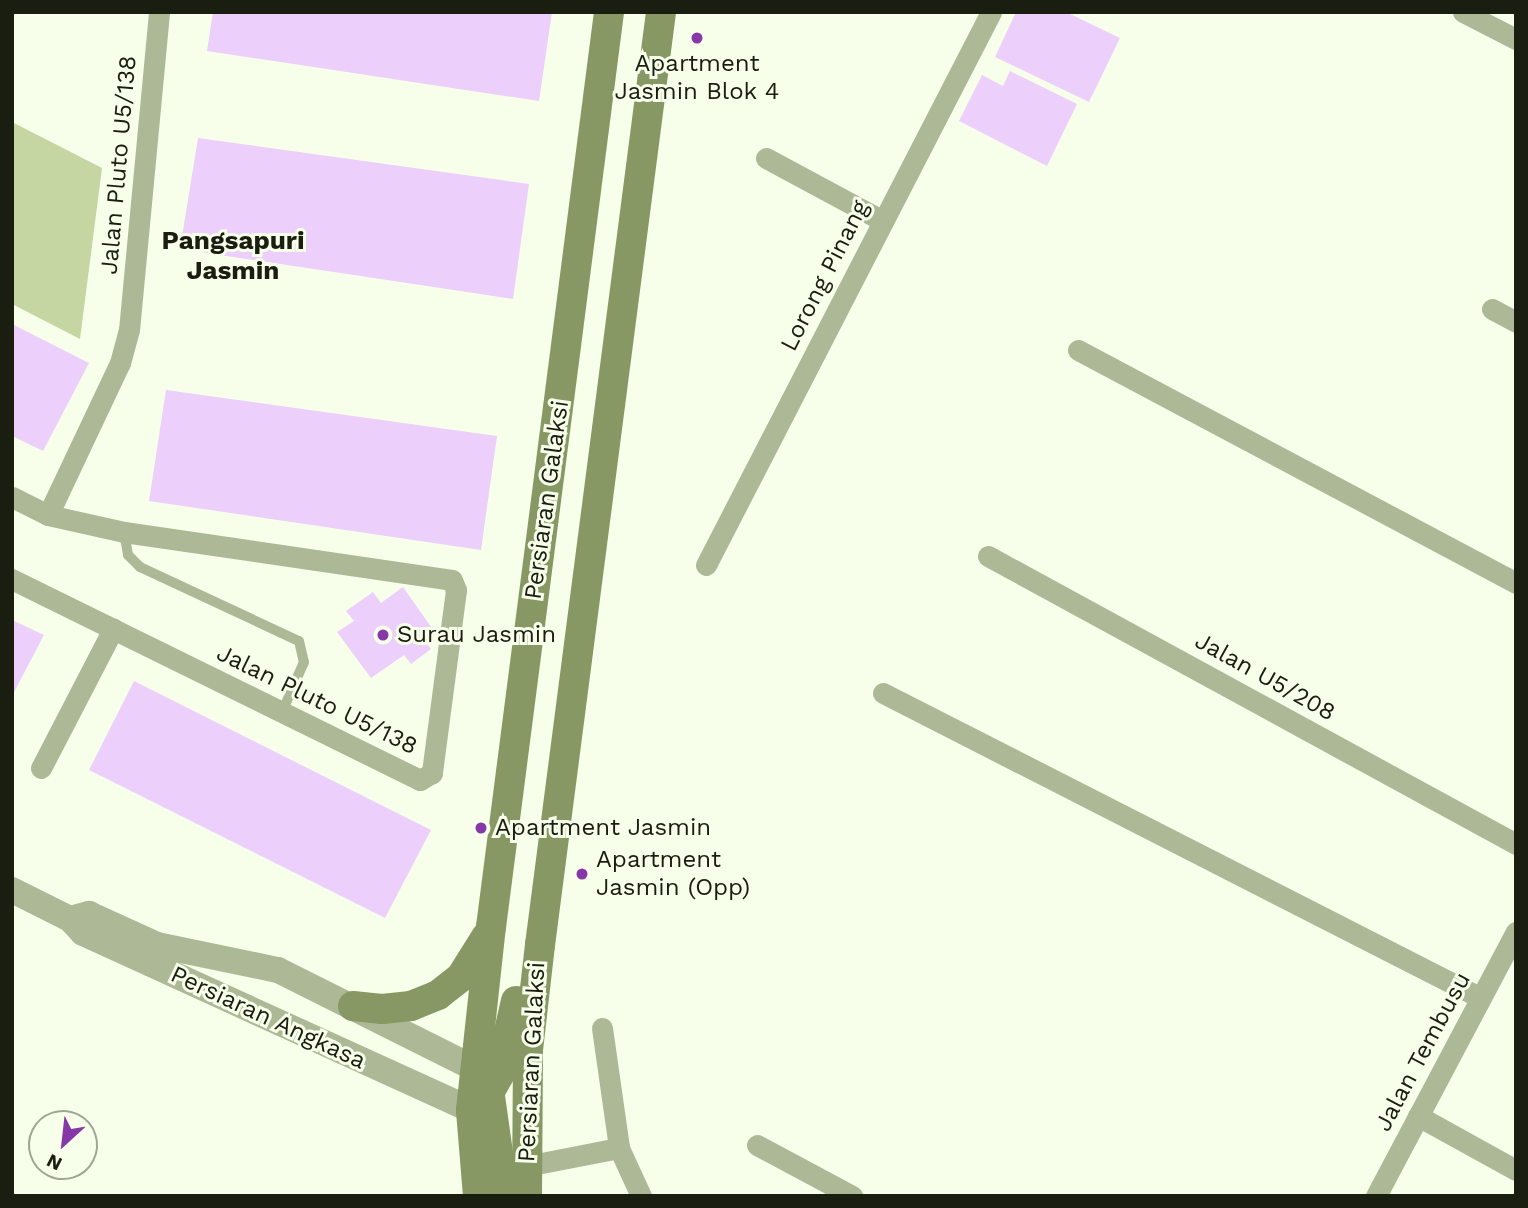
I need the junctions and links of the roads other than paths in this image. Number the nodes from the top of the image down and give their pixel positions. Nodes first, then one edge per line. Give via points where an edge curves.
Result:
1 (159, 12) edge
2 (609, 12) edge
3 (661, 12) edge
4 (991, 12) edge
5 (1463, 12) edge
6 (1516, 39) edge
7 (766, 158) dead end
8 (883, 221) junction
9 (1492, 309) dead end
10 (1516, 322) edge
11 (1078, 350) dead end
12 (12, 497) edge
13 (48, 515) junction
14 (124, 532) junction
15 (988, 556) dead end
16 (706, 565) dead end
17 (12, 579) edge
18 (1516, 583) edge
19 (113, 629) junction
20 (883, 693) dead end
21 (282, 712) junction
22 (41, 768) dead end
23 (1516, 844) edge
24 (12, 890) edge
25 (70, 919) junction
26 (491, 927) junction
27 (1516, 932) edge
28 (540, 944) junction
29 (1481, 998) junction
30 (353, 1006) junction
31 (602, 1028) dead end
32 (479, 1090) junction
33 (1418, 1116) junction
34 (757, 1144) dead end
35 (618, 1148) junction
36 (526, 1166) junction
37 (1516, 1170) edge
38 (478, 1196) edge
39 (504, 1196) edge
40 (527, 1196) edge
41 (641, 1196) edge
42 (852, 1196) edge
43 (1376, 1196) edge

1 - 13 street, Jalan Pluto U5/138 via 129,330 120,363
2 - 26 main road, Persiaran Galaksi
3 - 28 main road, Persiaran Galaksi
4 - 8 street, Lorong Pinang
5 - 6 street
7 - 8 street
8 - 16 street, Lorong Pinang
9 - 10 street
11 - 18 street
12 - 13 street, Jalan Pluto U5/138
13 - 14 street, Jalan Pluto U5/138
14 - 21 lane via 128,555 140,567 299,642 304,662
14 - 21 street, Jalan Pluto U5/138 via 452,580 454,603 432,773 427,778 420,780
15 - 23 street, Jalan U5/208
17 - 19 street, Jalan Pluto U5/138
19 - 21 street, Jalan Pluto U5/138
19 - 22 street
20 - 29 street
24 - 25 street, Persiaran Angkasa
25 - 30 street, Persiaran Angkasa via 89,914 157,945 252,962
25 - 32 street, Persiaran Angkasa via 83,933
26 - 30 main road via 479,954 461,977 438,995 411,1006 382,1010
26 - 32 main road, Persiaran Galaksi
27 - 29 street, Jalan Tembusu
28 - 32 main road via 523,965 504,1062
28 - 36 main road, Persiaran Galaksi via 528,1051
29 - 33 street, Jalan Tembusu
30 - 32 street, Persiaran Angkasa
31 - 35 street
32 - 38 main road, Persiaran Galaksi
32 - 39 main road
33 - 37 street
33 - 43 street, Jalan Tembusu
34 - 42 street
35 - 36 street
35 - 41 street
36 - 40 main road, Persiaran Galaksi

